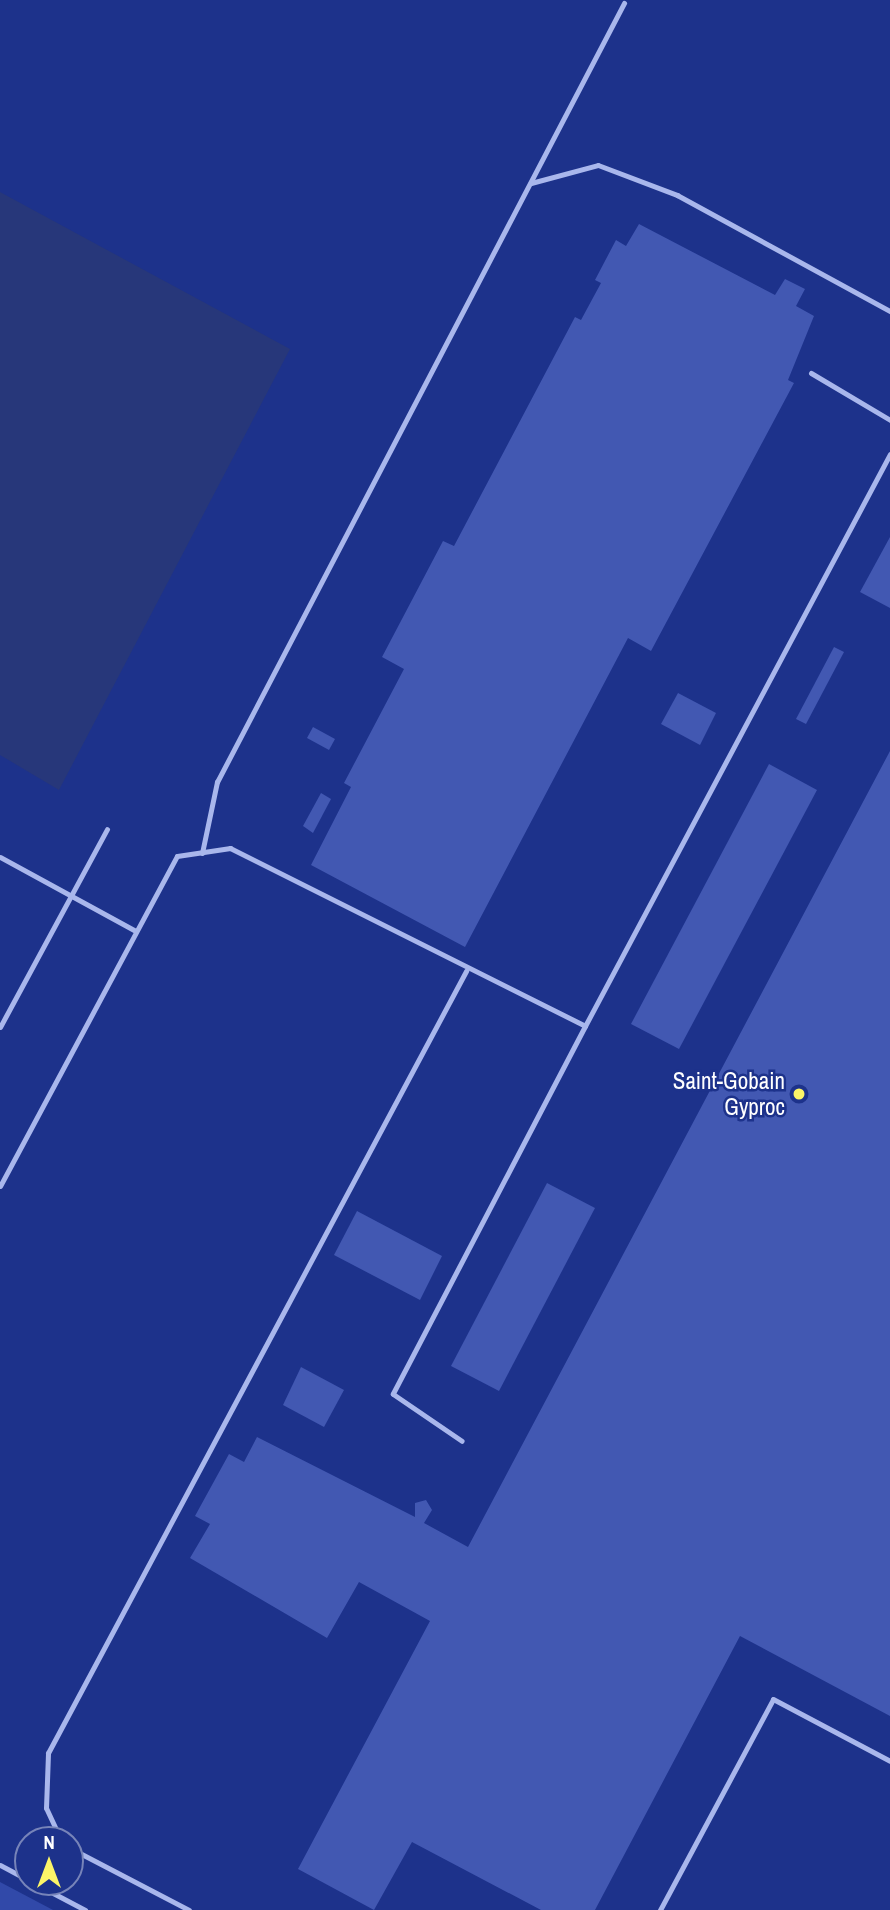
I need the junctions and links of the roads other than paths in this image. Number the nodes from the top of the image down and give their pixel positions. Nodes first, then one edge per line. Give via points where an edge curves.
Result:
1 (624, 4) dead end
2 (531, 183) junction
3 (890, 311) edge
4 (811, 373) dead end
5 (890, 420) edge
6 (890, 454) edge
7 (107, 829) dead end
8 (202, 853) junction
9 (0, 857) edge
10 (72, 894) junction
11 (134, 930) junction
12 (466, 971) junction
13 (585, 1026) junction
14 (0, 1027) edge
15 (0, 1186) edge
16 (462, 1441) dead end
17 (890, 1761) edge
18 (54, 1826) edge
19 (84, 1855) edge
20 (58, 1896) edge
21 (85, 1910) edge
22 (189, 1910) edge
23 (660, 1910) edge

1 - 2 lane
2 - 3 lane via 598,165 677,195
2 - 8 lane via 217,782
4 - 5 lane
6 - 13 lane
7 - 10 lane
8 - 11 lane via 177,856
8 - 12 lane via 230,848
9 - 10 lane
10 - 11 lane
10 - 14 lane
11 - 15 lane
12 - 13 lane
12 - 18 lane via 48,1753 46,1808
13 - 16 lane via 393,1394
17 - 23 lane via 774,1699
19 - 22 lane
20 - 21 lane

